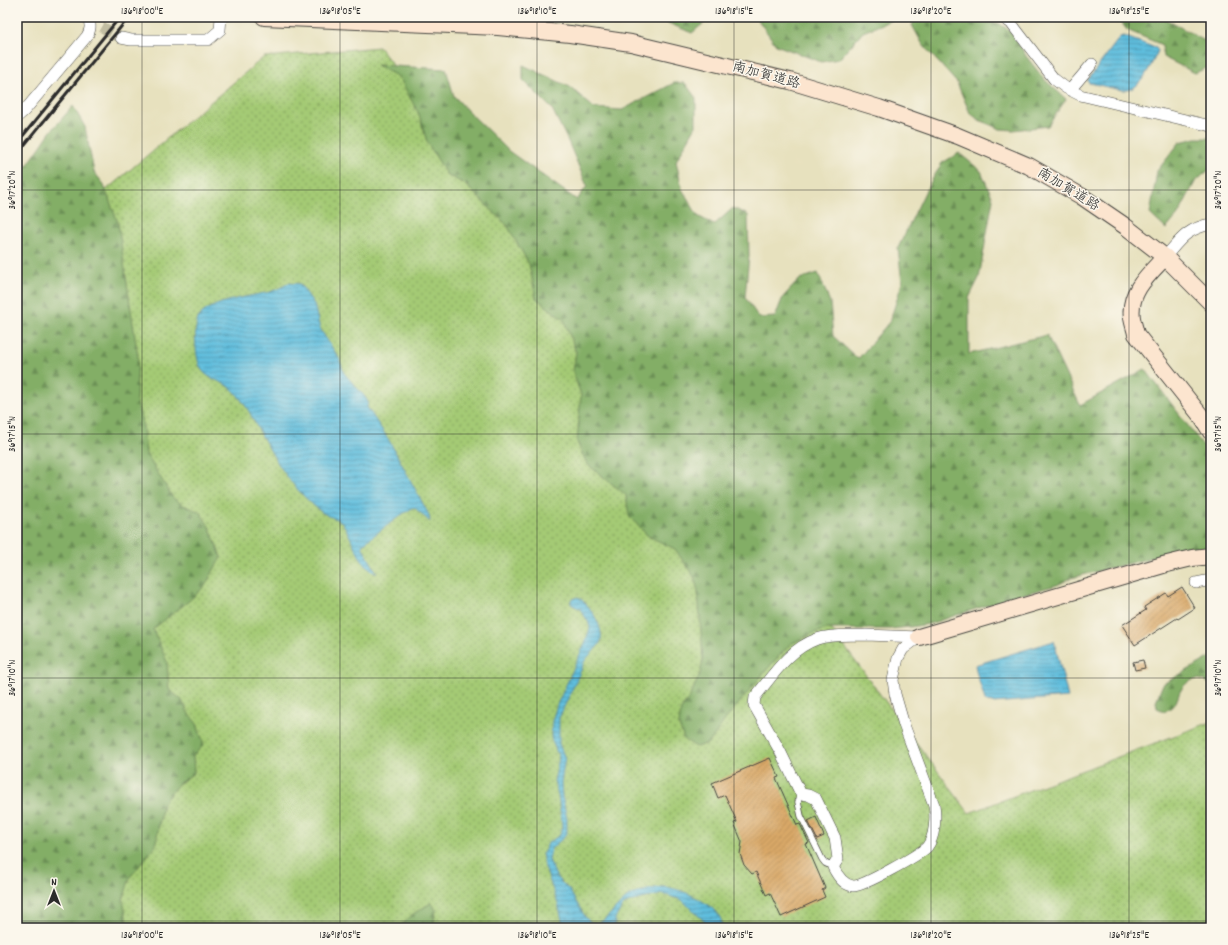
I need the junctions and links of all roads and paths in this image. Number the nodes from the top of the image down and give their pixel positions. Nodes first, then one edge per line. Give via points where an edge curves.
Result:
1 (221, 17) edge
2 (264, 17) edge
3 (1002, 17) edge
4 (89, 20) edge
5 (102, 27) tunnel mouth
6 (121, 38) tunnel mouth
7 (1092, 64) dead end
8 (1070, 90) junction
9 (17, 117) edge
10 (1211, 126) edge
11 (1211, 224) edge
12 (1165, 257) junction
13 (1211, 303) edge
14 (1211, 432) edge
15 (1211, 556) edge
16 (1211, 580) edge
17 (1196, 583) dead end
18 (919, 637) junction
19 (801, 794) junction
20 (833, 867) junction

1 - 6 street via 220,30 208,40
2 - 12 main road, 南加賀道路 via 498,27 570,34 645,46 790,81 944,131 1029,166 1081,196
3 - 8 street via 1011,23 1054,79
4 - 5 street
4 - 9 street via 90,30 87,36
7 - 8 street
8 - 10 street via 1080,95
11 - 12 street via 1184,234
12 - 13 main road, 南加賀道路
12 - 14 main road via 1140,284 1134,300 1132,318 1136,334
15 - 18 main road via 1163,565
16 - 17 street
18 - 19 street via 866,635 818,639 794,652 755,697 754,705
18 - 20 street via 903,649 893,680 904,725 934,805 933,832 927,846 908,860 861,884 852,886 843,881
19 - 20 lane via 798,802 801,816 822,859
19 - 20 street via 816,799 835,838 838,859

